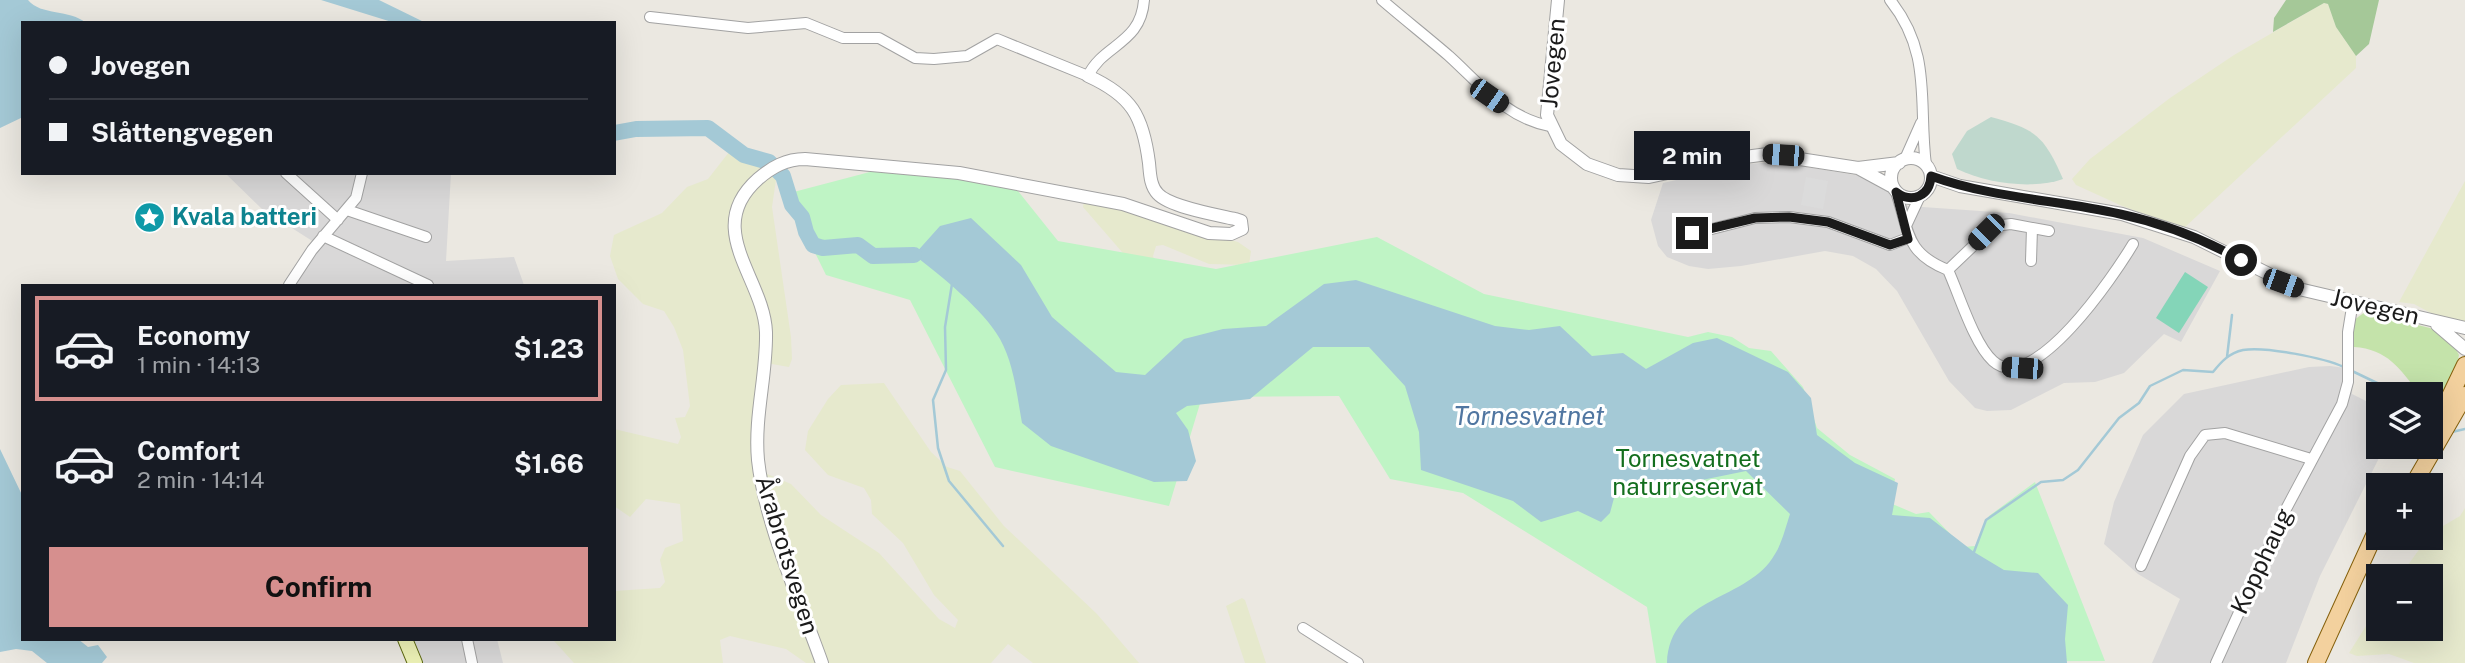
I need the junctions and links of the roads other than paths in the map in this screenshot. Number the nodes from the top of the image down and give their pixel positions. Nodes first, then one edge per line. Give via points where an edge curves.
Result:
1 (1144, 0) edge
2 (1382, 0) edge
3 (1558, 0) edge
4 (1890, 0) edge
5 (650, 17) dead end
6 (1088, 76) junction
7 (1923, 120) junction
8 (1550, 126) junction
9 (1902, 161) junction
10 (1858, 168) junction
11 (288, 175) edge
12 (362, 175) edge
13 (1926, 181) junction
14 (1895, 189) junction
15 (347, 210) junction
16 (338, 220) junction
17 (1906, 226) junction
18 (2032, 228) junction
19 (2049, 231) dead end
20 (1692, 233) dead end
21 (323, 236) junction
22 (426, 237) dead end
23 (1908, 239) junction
24 (2133, 244) dead end
25 (2031, 261) dead end
26 (1948, 270) junction
27 (290, 284) edge
28 (426, 284) edge
29 (2353, 301) junction
30 (2431, 321) junction
31 (2465, 328) edge
32 (2465, 349) edge
33 (2465, 365) edge
34 (2460, 397) edge
35 (2443, 417) edge
36 (2443, 423) edge
37 (2311, 459) junction
38 (2368, 550) edge
39 (2380, 550) edge
40 (2141, 566) dead end
41 (1303, 628) dead end
42 (406, 641) edge
43 (467, 641) edge
44 (415, 663) edge
45 (472, 663) edge
46 (822, 663) edge
47 (1358, 663) edge
48 (2216, 663) edge
49 (2316, 663) edge
50 (2328, 663) edge

1 - 6 street via 1137,27 1092,67
2 - 8 street, Jovegen via 1489,96 1523,117
3 - 8 street, Jovegen via 1547,102
4 - 7 street via 1908,25 1919,58
5 - 6 street via 748,27 806,23 843,38 879,38 915,58 934,60 967,56 997,39
6 - 46 street, Årabrotsvegen via 1126,98 1138,116 1158,194 1241,221 1242,229 1231,234 1209,233 1123,204 959,173 806,159 783,162 743,195 734,229 766,332 758,459 772,519
7 - 9 street
7 - 13 street
8 - 10 street, Jovegen via 1561,144 1587,164 1634,177 1664,176 1768,154
9 - 10 street, Jovegen
9 - 13 street via 1917,159
9 - 14 street via 1891,174
10 - 14 street, Jovegen
11 - 16 street
12 - 15 street via 356,198
13 - 14 street via 1908,198
13 - 17 street
13 - 29 street, Jovegen via 2122,214 2219,248 2283,283
14 - 17 street
15 - 16 street
15 - 22 street
16 - 21 street
17 - 23 street
18 - 19 street
18 - 25 street
18 - 26 street via 1994,226
20 - 23 street via 1755,218 1789,217 1828,222 1890,245
21 - 27 street
21 - 28 street
23 - 26 street via 1926,260
24 - 26 street via 2092,304 2022,368 2000,366 1990,359
29 - 30 street, Jovegen
29 - 37 street, Kopphaug via 2347,390
30 - 31 street, Jovegen
30 - 32 street, Jovegen
33 - 34 main road
34 - 35 main road
34 - 36 main road
37 - 40 street via 2225,433 2205,435 2190,456
37 - 48 street, Kopphaug
38 - 49 main road
39 - 50 main road
41 - 47 street
42 - 44 main road
43 - 45 street

